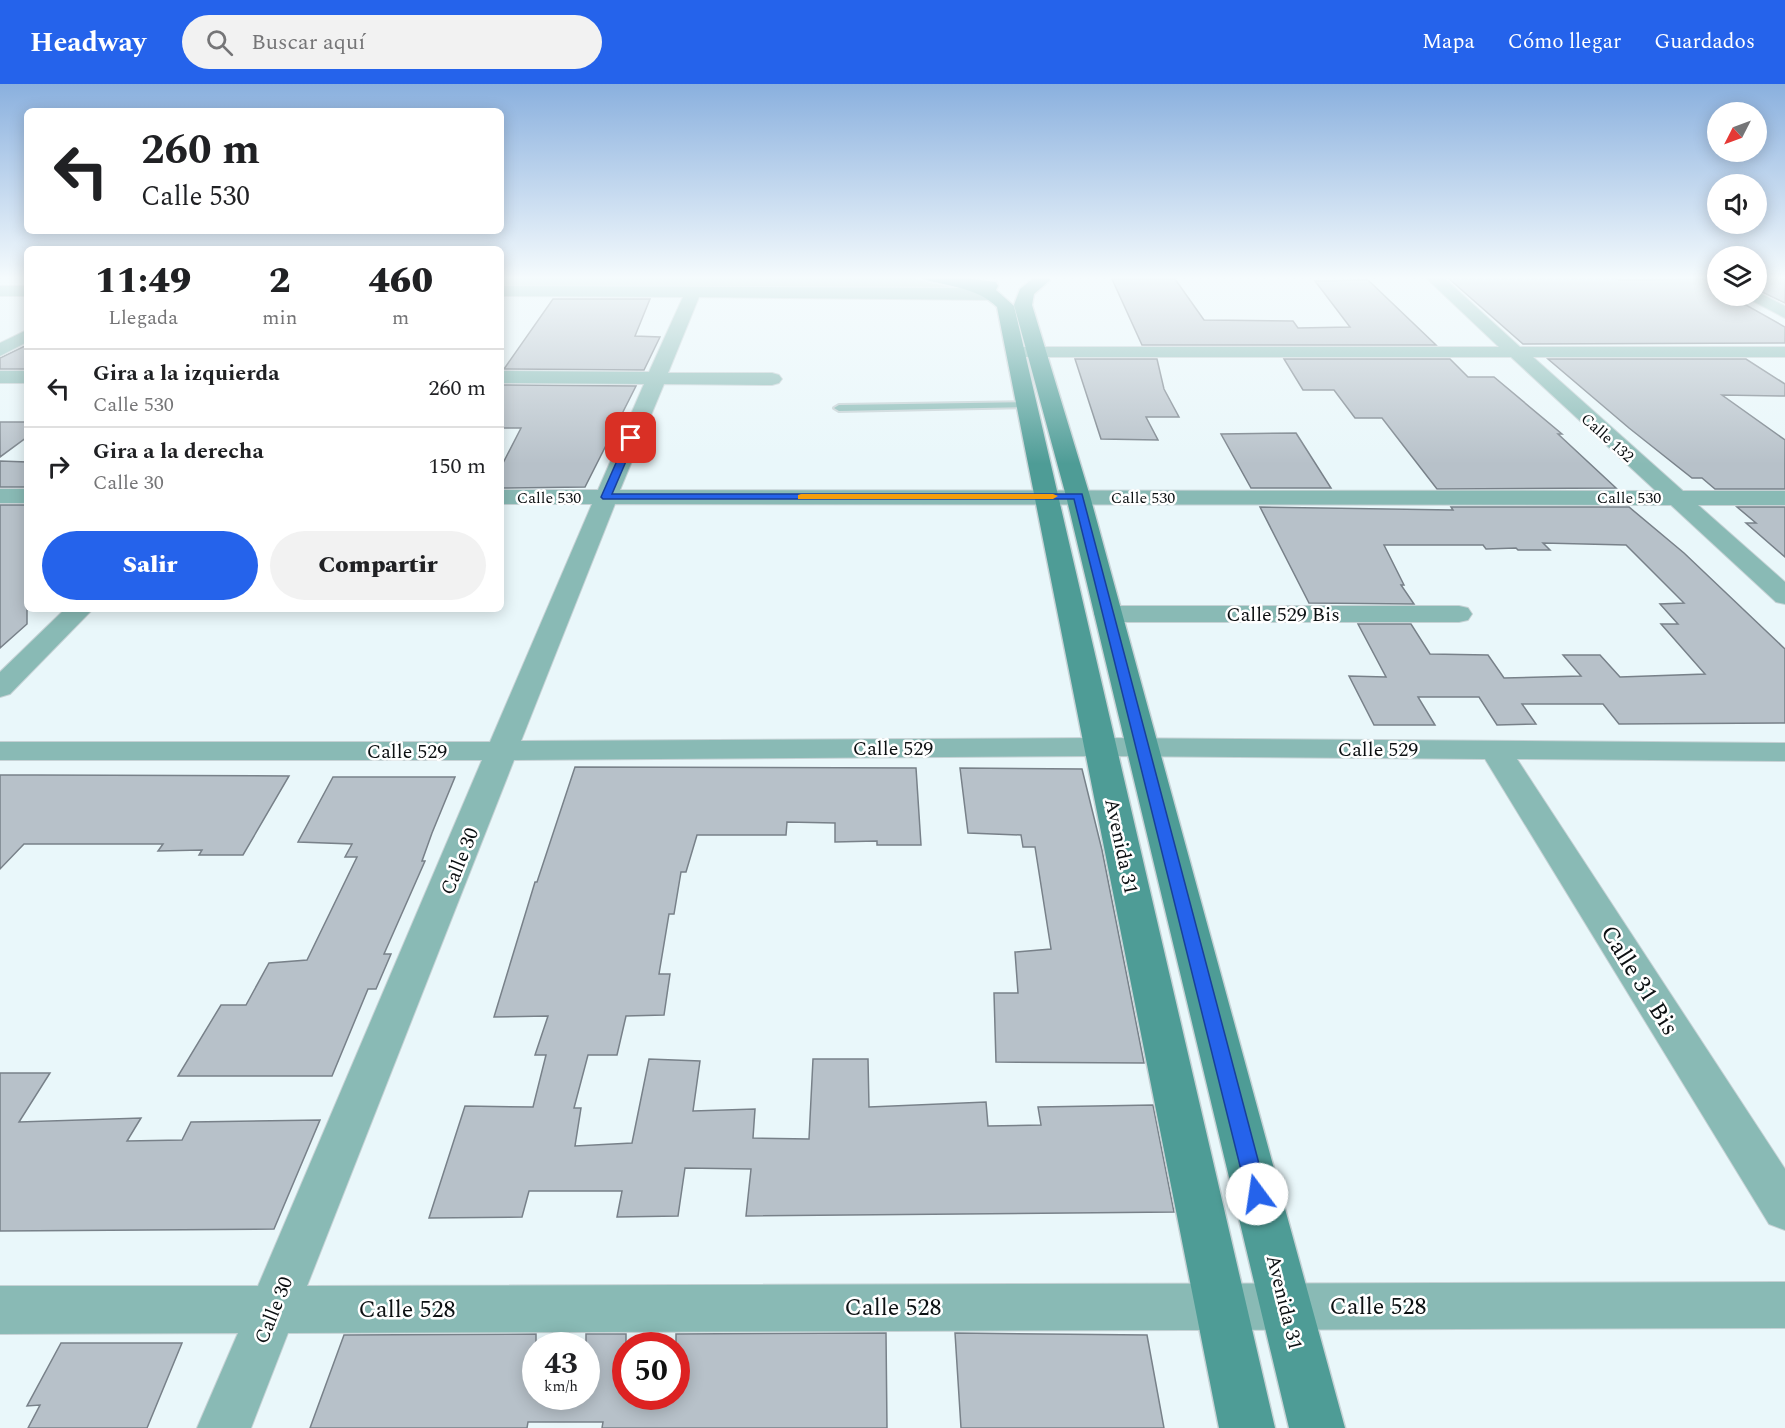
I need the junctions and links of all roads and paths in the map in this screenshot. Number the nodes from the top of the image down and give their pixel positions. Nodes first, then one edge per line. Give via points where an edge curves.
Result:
1 (20, 339) edge
2 (673, 339) edge
3 (1019, 339) edge
4 (1024, 339) edge
5 (1500, 339) edge
6 (0, 351) edge
7 (1025, 352) junction
8 (1514, 352) junction
9 (1785, 352) edge
10 (0, 377) edge
11 (24, 377) edge
12 (504, 377) edge
13 (657, 378) junction
14 (772, 379) dead end
15 (1026, 405) junction
16 (839, 408) dead end
17 (0, 496) edge
18 (24, 496) edge
19 (1062, 496) junction
20 (504, 497) edge
21 (606, 497) junction
22 (1675, 497) junction
23 (1785, 498) edge
24 (1785, 596) edge
25 (77, 612) edge
26 (1107, 614) junction
27 (1459, 614) dead end
28 (0, 688) edge
29 (1121, 747) junction
30 (1495, 750) junction
31 (0, 751) edge
32 (504, 751) junction
33 (1785, 753) edge
34 (1785, 1209) edge
35 (1785, 1305) edge
36 (1221, 1306) junction
37 (1286, 1306) junction
38 (0, 1310) edge
39 (273, 1310) junction
40 (224, 1428) edge
41 (1247, 1428) edge
42 (1317, 1428) edge

1 - 6 street
2 - 13 street, Calle 30
3 - 7 main road, Avenida 31
4 - 7 main road, Avenida 31
5 - 8 street, Calle 132
7 - 8 street
7 - 15 main road, Avenida 31
7 - 19 main road, Avenida 31
8 - 9 street
8 - 22 street, Calle 132
10 - 11 street
12 - 13 street
13 - 14 street
13 - 21 street, Calle 30
15 - 16 lane
15 - 19 main road, Avenida 31
17 - 18 street
19 - 21 street, Calle 530
19 - 22 street, Calle 530
19 - 26 main road, Avenida 31
19 - 29 main road, Avenida 31
20 - 21 street, Calle 530
21 - 32 street, Calle 30
22 - 23 street, Calle 530
22 - 24 street, Calle 132
25 - 28 street
26 - 27 street, Calle 529 Bis
26 - 29 main road, Avenida 31
29 - 30 street, Calle 529
29 - 32 street, Calle 529
29 - 36 main road, Avenida 31
29 - 37 main road, Avenida 31
30 - 33 street, Calle 529
30 - 34 street, Calle 31 Bis
31 - 32 street, Calle 529
32 - 39 street, Calle 30
35 - 37 street, Calle 528
36 - 37 street, Calle 528
36 - 39 street, Calle 528
36 - 41 main road, Avenida 31
37 - 42 main road, Avenida 31
38 - 39 street, Calle 528
39 - 40 street, Calle 30

